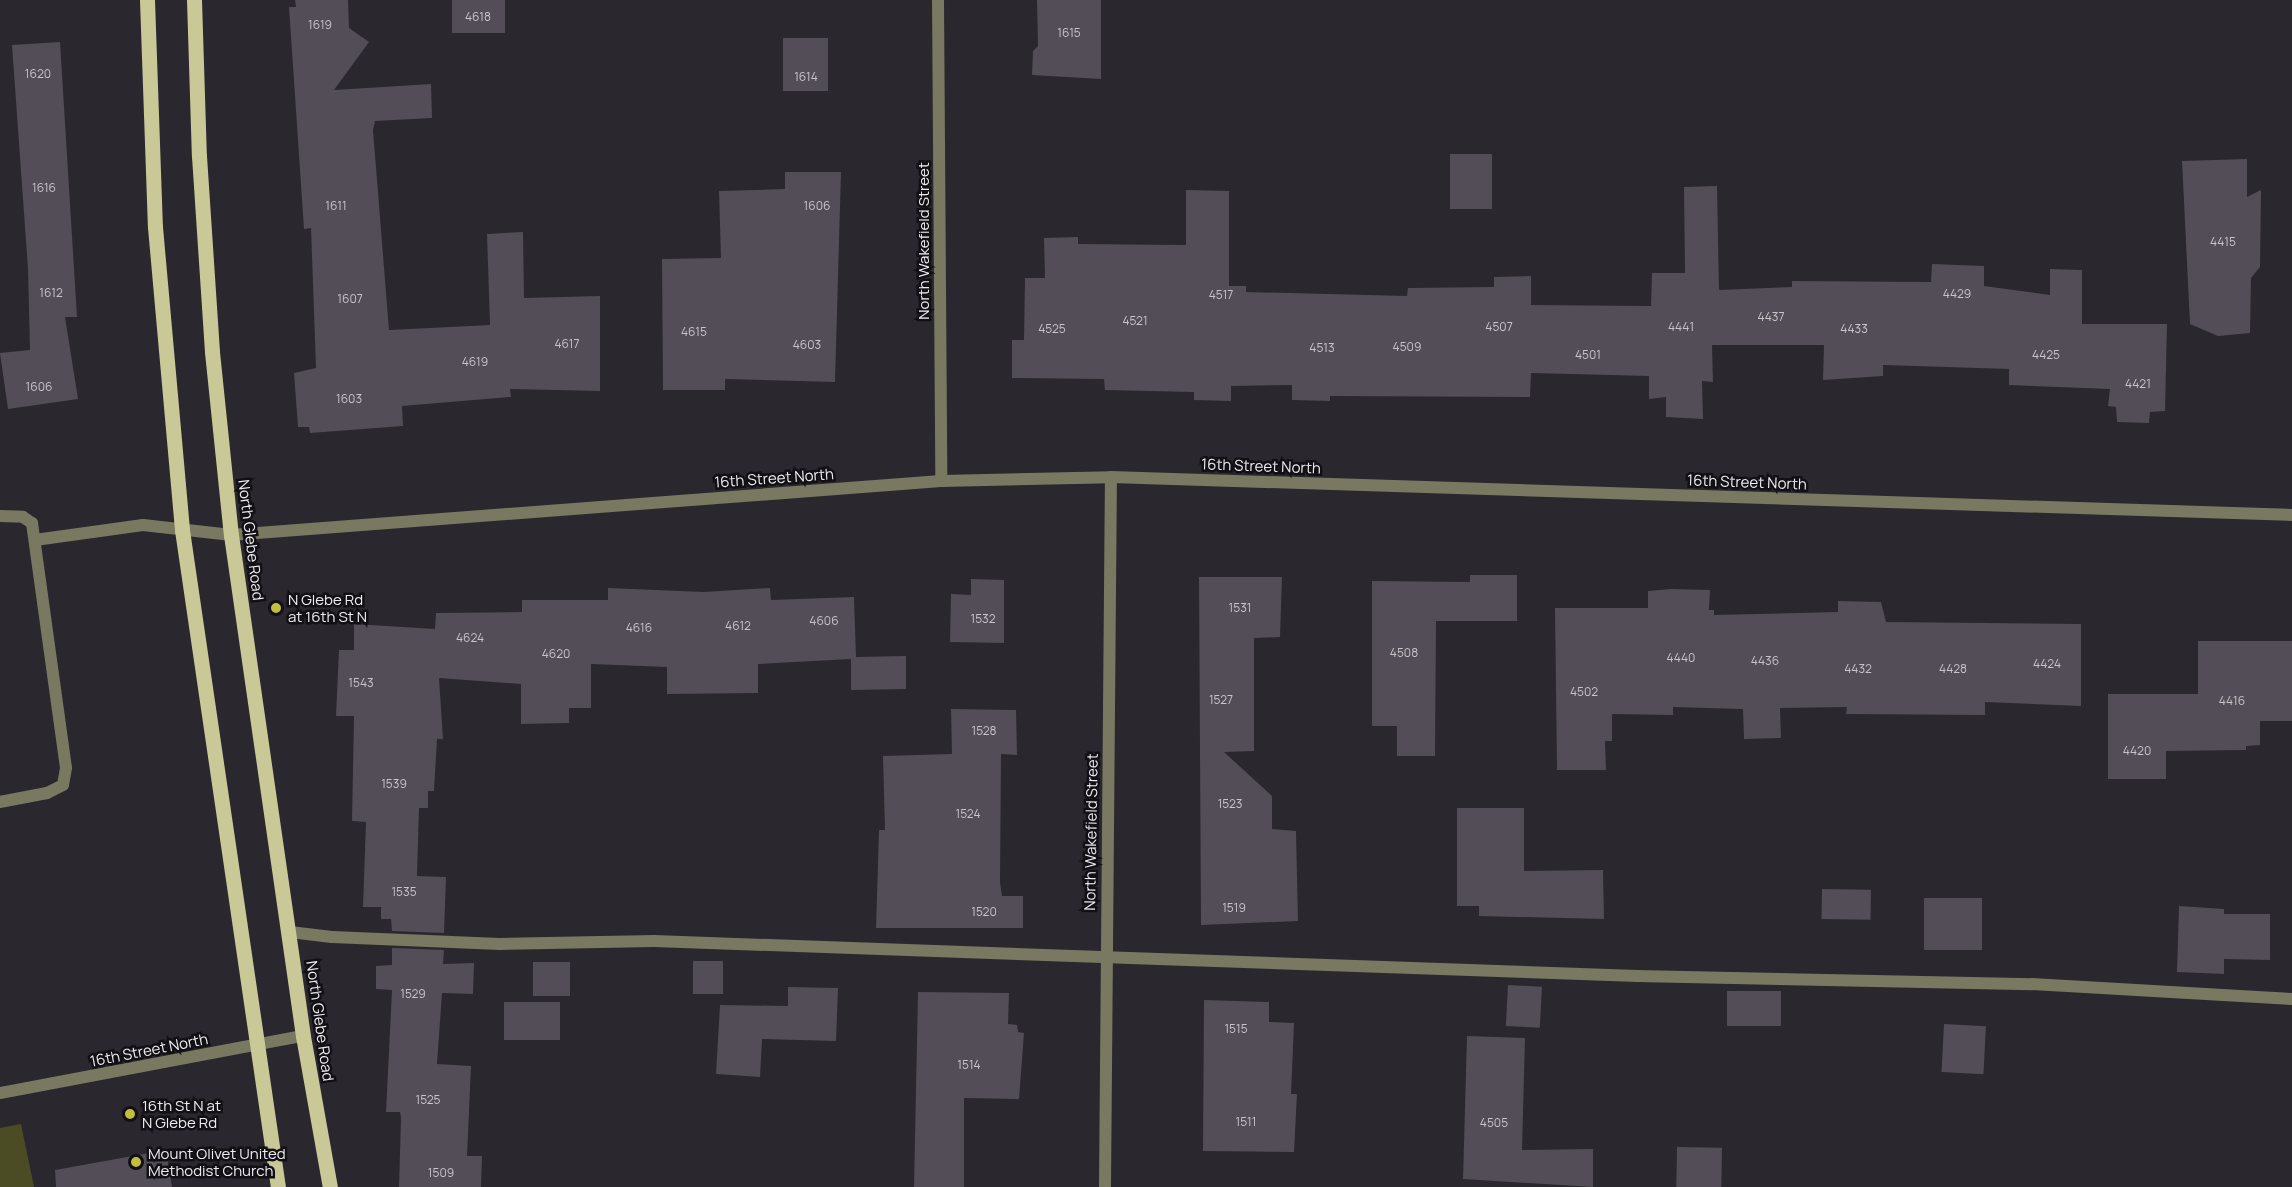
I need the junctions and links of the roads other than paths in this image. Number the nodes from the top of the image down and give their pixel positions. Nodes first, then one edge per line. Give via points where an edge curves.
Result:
1 (147, 0) edge
2 (194, 0) edge
3 (938, 0) edge
4 (1111, 477) junction
5 (941, 481) junction
6 (2292, 515) edge
7 (0, 516) edge
8 (182, 530) junction
9 (231, 535) junction
10 (35, 540) junction
11 (0, 802) edge
12 (290, 932) junction
13 (1105, 958) junction
14 (2292, 999) edge
15 (303, 1036) junction
16 (256, 1045) junction
17 (0, 1093) edge
18 (278, 1187) edge
19 (330, 1187) edge
20 (1105, 1187) edge

1 - 8 main road via 155,227
2 - 9 main road, North Glebe Road via 209,306
3 - 5 street, North Wakefield Street
4 - 5 street, 16th Street North
4 - 6 street, 16th Street North
4 - 13 street, North Wakefield Street
5 - 9 street, 16th Street North
7 - 10 street via 23,517 32,523
8 - 9 street, 16th Street North
8 - 10 street, 16th Street North via 143,525
8 - 16 main road
9 - 12 main road, North Glebe Road
10 - 11 street via 66,768 63,785 47,793
12 - 13 street via 500,944 654,941
12 - 15 main road, North Glebe Road
13 - 14 street via 2032,984
13 - 20 street, North Wakefield Street
15 - 16 street, 16th Street North
15 - 19 main road, North Glebe Road
16 - 17 street, 16th Street North
16 - 18 main road

